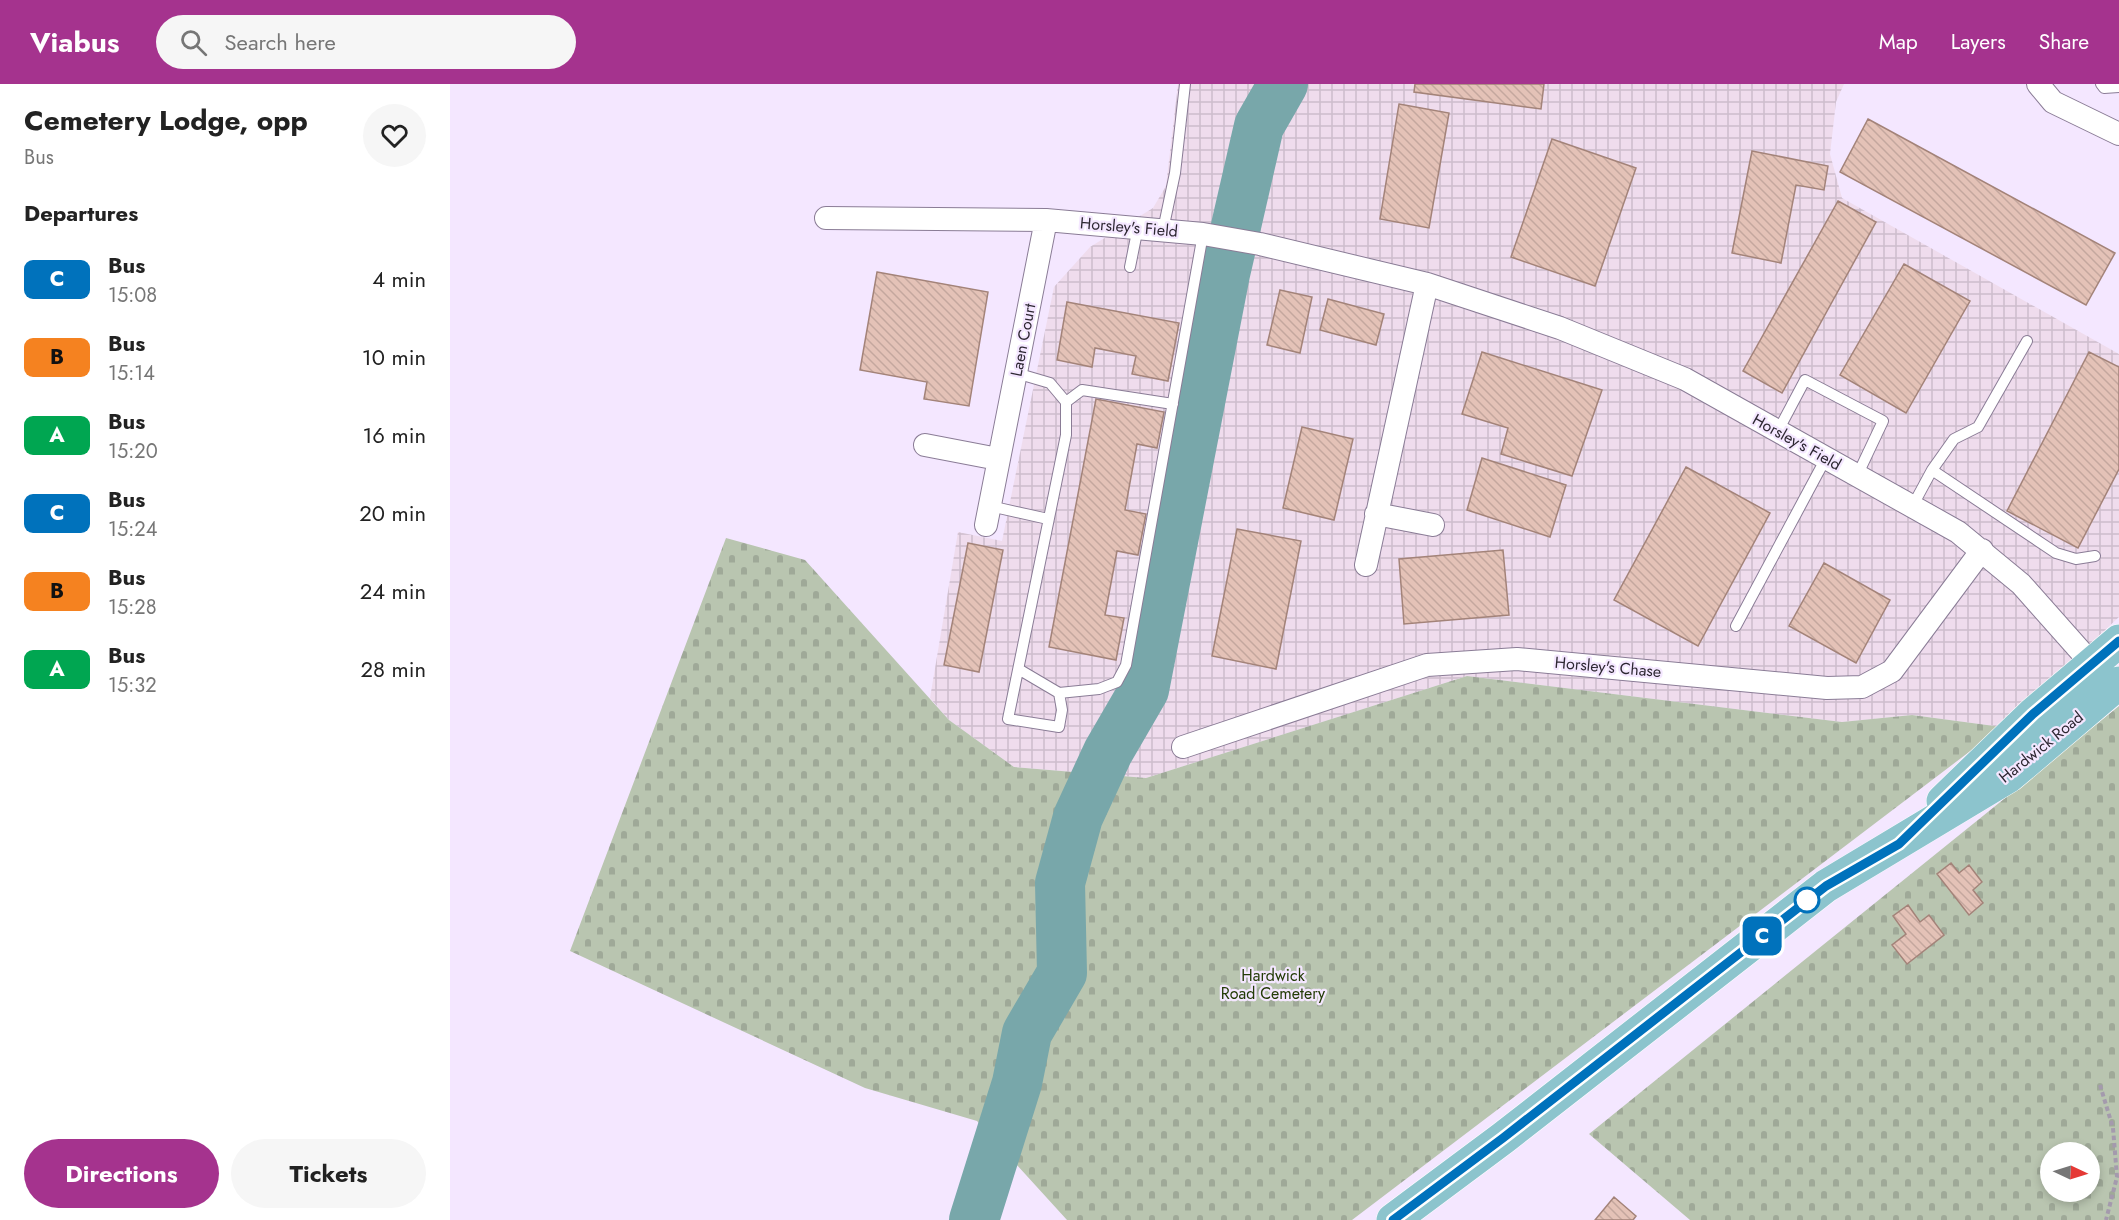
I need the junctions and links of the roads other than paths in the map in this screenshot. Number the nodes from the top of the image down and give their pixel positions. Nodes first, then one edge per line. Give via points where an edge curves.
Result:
1 (1185, 84) edge
2 (2038, 84) edge
3 (2101, 84) edge
4 (2119, 87) edge
5 (2119, 134) edge
6 (826, 218) dead end
7 (1046, 220) junction
8 (1138, 227) junction
9 (1163, 230) junction
10 (1209, 235) junction
11 (1130, 267) dead end
12 (1427, 284) junction
13 (2027, 341) dead end
14 (1016, 373) junction
15 (1066, 402) junction
16 (1173, 404) junction
17 (1778, 431) junction
18 (925, 445) dead end
19 (1826, 458) junction
20 (998, 459) junction
21 (1932, 470) junction
22 (1857, 476) junction
23 (1912, 507) junction
24 (1376, 514) junction
25 (988, 516) joint
26 (1048, 519) junction
27 (1433, 525) dead end
28 (1983, 550) junction
29 (2095, 556) dead end
30 (1366, 565) dead end
31 (1736, 626) dead end
32 (2119, 641) edge
33 (1020, 670) junction
34 (2108, 678) edge
35 (1059, 693) junction
36 (1183, 747) dead end
37 (1393, 1220) edge

1 - 9 lane via 1175,173
2 - 5 street via 2053,102
3 - 4 lane via 2104,88
6 - 7 street, Horsley's Field
7 - 8 street, Horsley's Field
7 - 14 street, Laen Court
8 - 9 street, Horsley's Field
8 - 11 lane
9 - 10 street, Horsley's Field
10 - 12 street, Horsley's Field
10 - 16 lane
12 - 17 street, Horsley's Field via 1560,328 1674,375
12 - 24 street
13 - 21 lane via 1978,428 1954,439
14 - 15 lane via 1050,383
14 - 20 street, Laen Court
15 - 16 lane via 1082,390
15 - 26 lane via 1066,435
16 - 35 lane via 1126,665 1116,682 1099,689
17 - 19 street, Horsley's Field
17 - 22 lane via 1805,380 1883,421
18 - 20 street
19 - 22 street, Horsley's Field
19 - 31 lane
20 - 25 street, Laen Court
21 - 23 lane
21 - 29 lane via 2056,553 2076,559
22 - 23 street, Horsley's Field
23 - 28 street, Horsley's Field
24 - 27 street
24 - 30 street
25 - 26 lane
26 - 33 lane
28 - 34 street, Horsley's Field via 2021,584
28 - 36 street, Horsley's Chase via 1892,671 1862,687 1827,688 1517,659 1427,664
32 - 34 main road, Hardwick Road
33 - 35 lane
33 - 35 lane via 1008,719 1059,727
34 - 37 main road, Hardwick Road via 2009,776 1826,886

